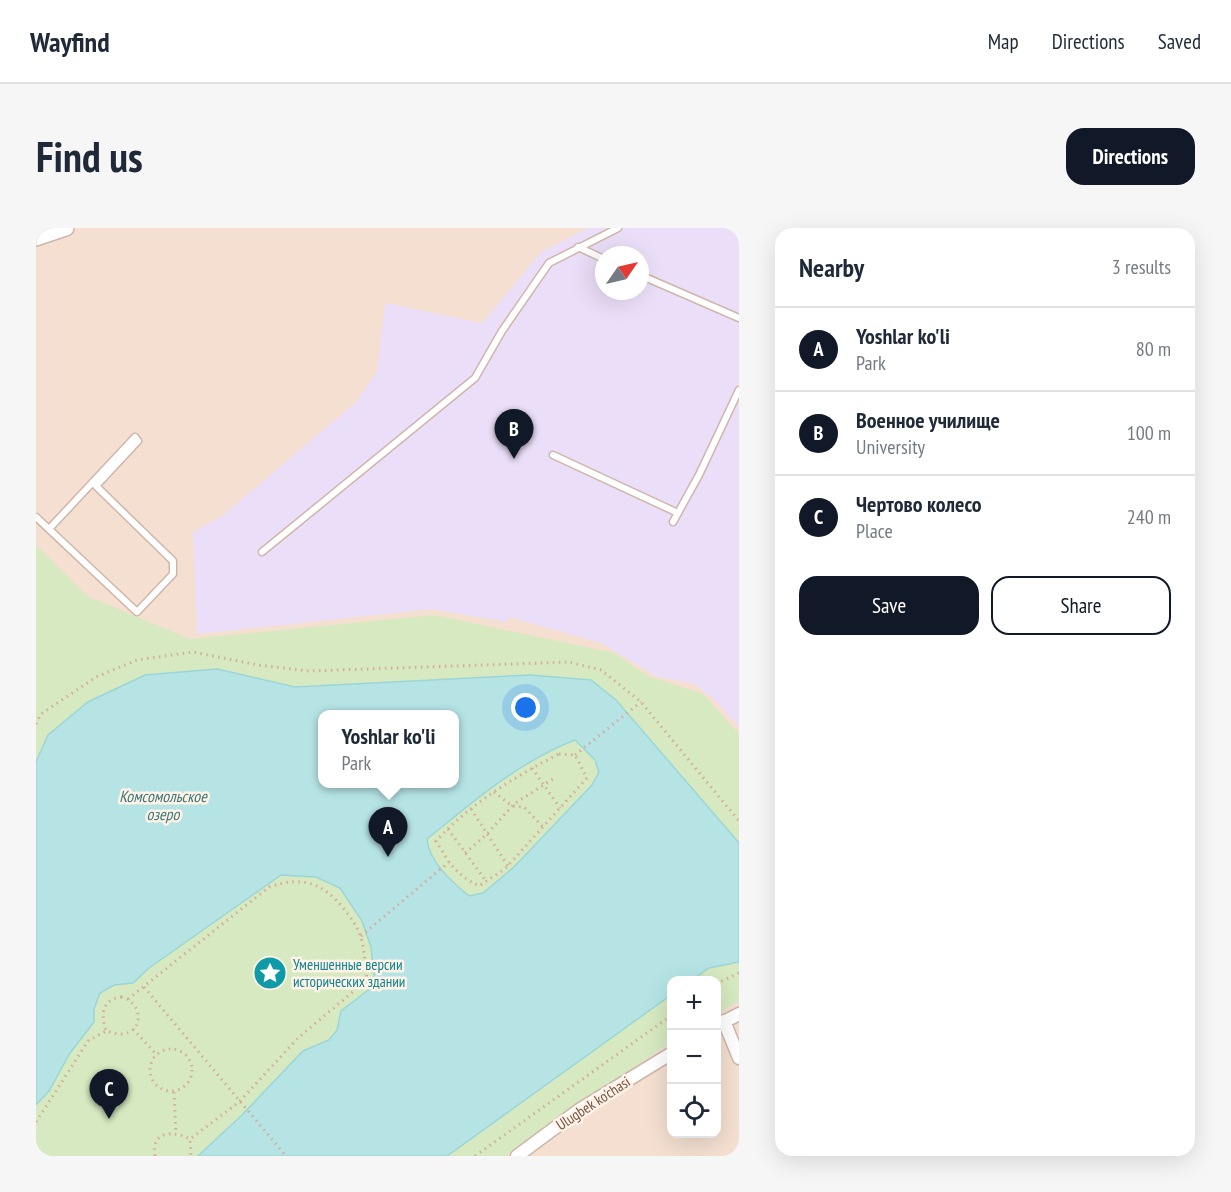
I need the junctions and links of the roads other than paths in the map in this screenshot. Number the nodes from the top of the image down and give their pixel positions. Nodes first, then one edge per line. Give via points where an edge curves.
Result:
1 (66, 228) edge
2 (618, 228) edge
3 (36, 238) edge
4 (578, 247) junction
5 (595, 255) edge
6 (649, 278) edge
7 (739, 318) edge
8 (739, 390) edge
9 (553, 455) dead end
10 (678, 513) junction
11 (36, 517) edge
12 (673, 522) dead end
13 (49, 529) junction
14 (262, 552) dead end
15 (739, 1014) edge
16 (721, 1023) edge
17 (667, 1056) edge
18 (739, 1058) edge
19 (517, 1156) edge

1 - 3 street
2 - 4 lane
4 - 5 lane
4 - 14 lane via 549,263 475,378
6 - 7 lane
8 - 10 lane
9 - 10 lane
10 - 12 lane
11 - 13 lane
13 - 13 lane via 137,612 173,574 173,561 96,486 138,441 135,437
15 - 16 street
16 - 18 street
17 - 19 street, Ulugbek ko'chasi via 579,1110

